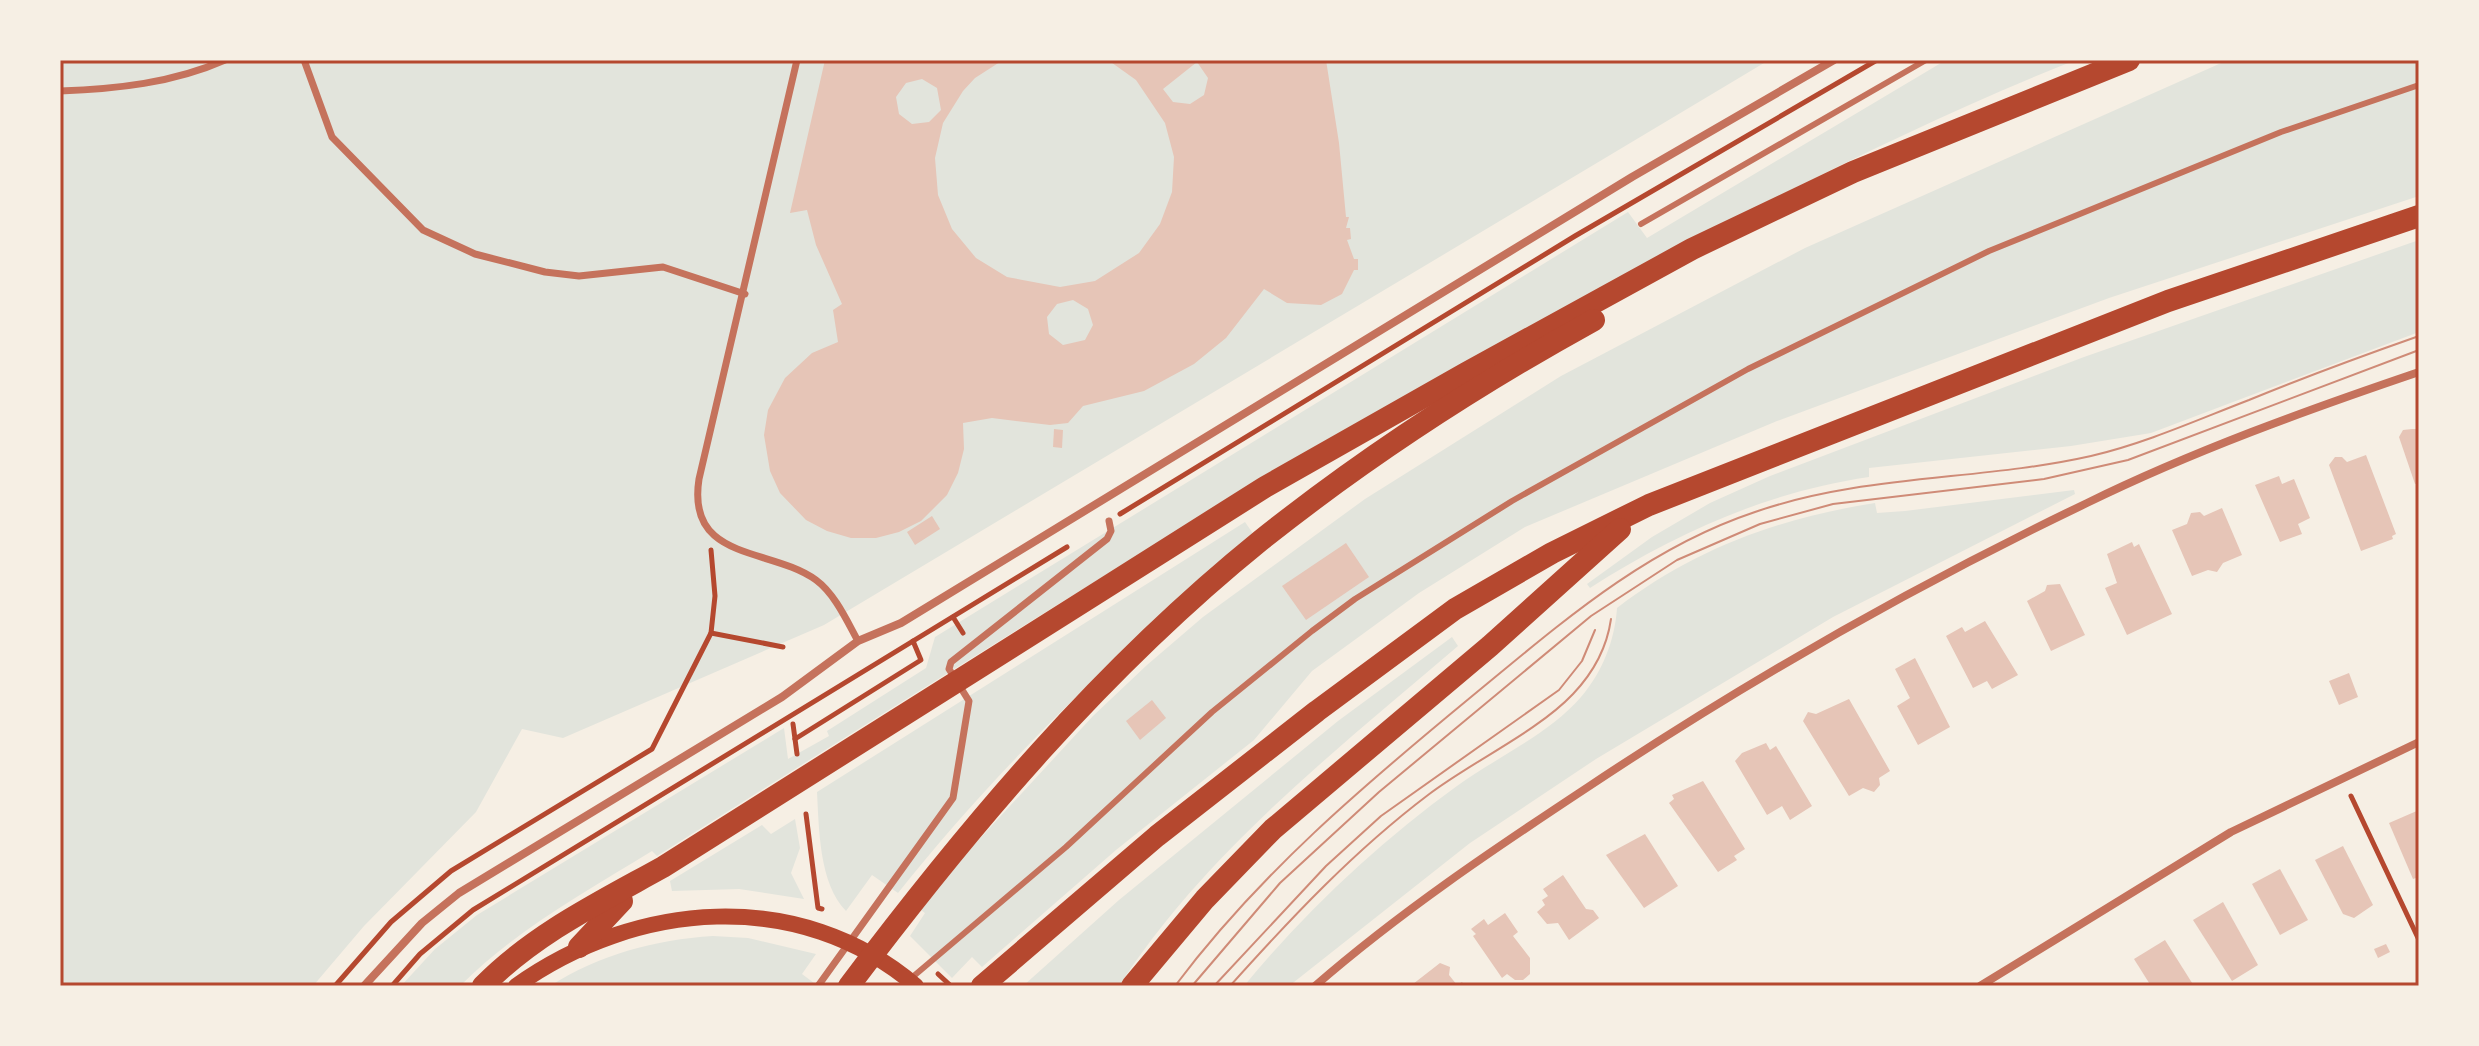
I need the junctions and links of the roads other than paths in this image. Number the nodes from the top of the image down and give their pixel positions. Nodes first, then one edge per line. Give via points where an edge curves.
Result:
1 (225, 60) edge
2 (304, 60) edge
3 (797, 60) edge
4 (1834, 60) edge
5 (1926, 60) edge
6 (2129, 60) edge
7 (2419, 85) edge
8 (60, 91) edge
9 (1934, 140) junction
10 (2419, 216) edge
11 (1641, 224) dead end
12 (745, 294) junction
13 (2419, 372) edge
14 (1649, 505) junction
15 (1109, 521) road end
16 (858, 641) junction
17 (958, 682) junction
18 (2419, 742) edge
19 (663, 867) junction
20 (1168, 945) junction
21 (579, 947) junction
22 (987, 981) edge
23 (912, 983) edge
24 (364, 986) edge
25 (483, 986) edge
26 (516, 986) edge
27 (818, 986) edge
28 (849, 986) edge
29 (1132, 986) edge
30 (1143, 986) edge
31 (1315, 986) edge
32 (1980, 986) edge

1 - 8 street via 130,85
2 - 12 street via 332,137 423,230 475,254 545,272 579,276 663,267
3 - 12 street
4 - 16 street via 1632,177 901,623
5 - 11 lane
6 - 9 highway
7 - 23 lane via 2281,132 1989,251 1748,369 1512,501 1312,631 1212,712
9 - 17 highway via 1853,172 1692,249 1480,365 1252,495
9 - 28 highway via 1575,330 1387,448 1300,511 1179,612 1087,700 966,834
10 - 14 highway via 2168,301
12 - 16 street via 699,479 698,505 709,529 729,546 815,579 827,589
13 - 31 street via 2087,502 1795,657 1519,832
14 - 20 highway via 1307,797 1240,862
14 - 22 highway via 1455,609 1157,836
15 - 17 street via 1107,539 951,662 949,669
16 - 24 street via 782,697 459,893 422,923
17 - 19 highway
17 - 27 street via 969,704 956,788
18 - 32 street via 2231,832
19 - 21 highway via 608,913
19 - 25 highway via 538,940
20 - 29 highway
20 - 30 highway
21 - 23 main road via 658,921 741,917 821,933 867,953
21 - 26 main road

